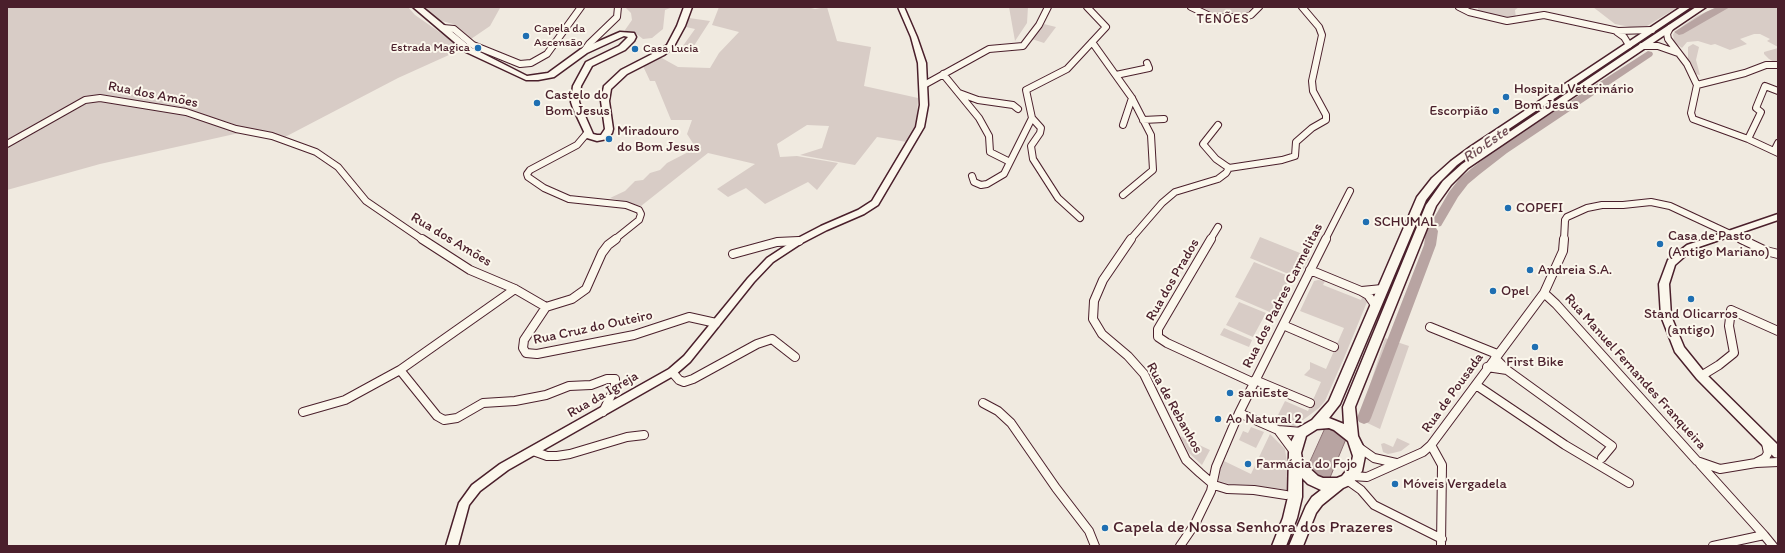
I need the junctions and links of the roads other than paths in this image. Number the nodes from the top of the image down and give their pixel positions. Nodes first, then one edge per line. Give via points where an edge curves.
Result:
1 (417, 7) edge
2 (581, 7) edge
3 (618, 7) edge
4 (688, 7) edge
5 (901, 7) edge
6 (1048, 7) edge
7 (1087, 7) edge
8 (1191, 7) edge
9 (1259, 7) edge
10 (1302, 7) edge
11 (1459, 7) edge
12 (1687, 7) edge
13 (1702, 7) edge
14 (442, 28) junction
15 (1670, 28) junction
16 (1611, 30) junction
17 (1652, 30) junction
18 (1092, 42) junction
19 (1628, 45) junction
20 (1642, 46) junction
21 (584, 51) junction
22 (1678, 53) junction
23 (1147, 63) dead end
24 (1777, 65) edge
25 (943, 74) junction
26 (1116, 75) junction
27 (924, 84) junction
28 (1697, 85) junction
29 (1778, 91) edge
30 (958, 92) junction
31 (1132, 98) junction
32 (1018, 109) dead end
33 (1032, 118) junction
34 (1164, 119) dead end
35 (1143, 120) junction
36 (1123, 125) dead end
37 (1218, 125) dead end
38 (588, 132) junction
39 (1748, 139) junction
40 (1778, 143) edge
41 (7, 144) edge
42 (1776, 152) edge
43 (1010, 162) junction
44 (1229, 168) junction
45 (972, 176) dead end
46 (1350, 190) dead end
47 (1123, 195) dead end
48 (1778, 217) edge
49 (1080, 218) dead end
50 (1218, 227) dead end
51 (1727, 233) junction
52 (798, 241) junction
53 (733, 254) dead end
54 (1778, 254) edge
55 (1310, 270) junction
56 (515, 289) junction
57 (1382, 289) junction
58 (1361, 291) junction
59 (1544, 293) junction
60 (1375, 305) junction
61 (546, 307) junction
62 (716, 323) junction
63 (1283, 325) junction
64 (1430, 327) dead end
65 (1778, 331) edge
66 (1334, 347) dead end
67 (1496, 356) junction
68 (795, 357) dead end
69 (1487, 367) junction
70 (400, 370) junction
71 (1507, 370) junction
72 (672, 372) junction
73 (1701, 376) junction
74 (1255, 381) junction
75 (1476, 385) junction
76 (983, 402) dead end
77 (1310, 403) dead end
78 (303, 412) dead end
79 (603, 412) junction
80 (1239, 413) junction
81 (1316, 424) junction
82 (1278, 430) junction
83 (1302, 432) junction
84 (644, 435) dead end
85 (1765, 440) junction
86 (1354, 441) junction
87 (1431, 445) junction
88 (533, 451) junction
89 (1778, 453) edge
90 (1296, 456) junction
91 (1602, 458) dead end
92 (1697, 461) junction
93 (1756, 462) junction
94 (1778, 462) edge
95 (1396, 463) junction
96 (1346, 480) junction
97 (1629, 483) dead end
98 (1214, 485) junction
99 (1286, 495) dead end
100 (1764, 535) junction
101 (1442, 542) edge
102 (452, 546) edge
103 (1095, 546) edge
104 (1180, 546) edge
105 (1279, 546) edge
106 (1296, 546) edge
107 (1713, 546) edge
108 (1773, 546) edge

1 - 14 main road
2 - 14 street via 547,54 531,63 520,64 472,46 454,29
3 - 21 street via 617,17
4 - 38 main road via 670,46 624,72 607,88 605,101 608,133 597,138 590,136
5 - 27 street, Rua da Igreja via 922,63
6 - 25 street via 1039,25 1023,46 989,49
7 - 18 street via 1106,28
8 - 9 street via 1212,17 1244,17 1251,15
10 - 44 street via 1319,27 1322,35 1312,91 1326,115 1326,120 1296,142 1295,156
11 - 16 street via 1507,21 1544,16
12 - 17 main road
13 - 15 main road
14 - 21 main road via 469,50 526,78 551,75
15 - 20 main road
15 - 22 street via 1667,36
16 - 17 street
16 - 19 street via 1624,37
17 - 19 main road
18 - 26 street
18 - 33 street via 1067,69 1026,90
19 - 57 main road via 1454,163 1436,180 1421,198
20 - 22 street via 1658,46
20 - 86 main road via 1466,166 1447,183 1431,205 1349,407
21 - 38 main road via 623,34 632,37 622,48 589,64 581,77 577,86 576,102
22 - 28 street via 1687,64
23 - 26 street via 1149,68
24 - 28 street via 1766,65
25 - 27 street
25 - 30 street
26 - 31 street
27 - 52 street, Rua da Igreja via 920,127 875,203
28 - 39 street via 1691,114 1693,119
29 - 39 street via 1765,86 1756,108 1761,112
30 - 32 street via 978,100 1013,105
30 - 43 street via 979,118 989,136 990,152
31 - 35 street
31 - 36 street
33 - 43 street
33 - 49 street via 1041,128 1031,146 1033,158 1058,198
34 - 35 street
35 - 47 street via 1151,135 1153,170
37 - 44 street via 1203,144 1216,159
38 - 61 street via 577,145 530,170 528,177 544,188 569,199 626,205 634,207 641,214 639,220 602,253 586,289 572,299
39 - 42 street
40 - 42 street
41 - 56 street, Rua dos Amões via 70,107 85,100 100,98 186,112 227,126 272,136 316,152 338,167 366,201 457,262 481,276
43 - 45 street via 1004,174 987,184 974,182
44 - 98 street, Rua de Rebanhos via 1218,179 1175,192 1162,203 1132,238 1103,280 1094,301 1094,319 1102,334 1144,374 1186,460
46 - 55 street, Rua dos Padres Carmelitas
48 - 51 main road
50 - 74 street, Rua dos Prados via 1158,329 1158,337
51 - 54 street
51 - 59 street, Rua de Pousada via 1670,206 1651,202 1587,208 1565,220 1563,251
51 - 73 main road via 1690,247 1671,263 1664,284 1666,316 1679,349
52 - 53 street via 777,242
52 - 62 street, Rua da Igreja via 770,260
55 - 58 street
55 - 63 street, Rua dos Padres Carmelitas
56 - 61 street, Rua dos Amões
56 - 70 street
57 - 58 street
57 - 60 main road
58 - 60 street via 1368,295
59 - 67 street, Rua de Pousada
59 - 92 street, Rua Manuel Fernandes Franqueira
60 - 81 main road via 1334,404
61 - 62 street, Rua Cruz do Outeiro via 524,340 523,348 526,353 537,354 606,341 649,331 689,317
62 - 72 street, Rua da Igreja via 687,359
63 - 66 street
63 - 74 street, Rua dos Padres Carmelitas
64 - 67 street
65 - 73 street via 1731,310 1729,326 1734,353
67 - 69 street, Rua de Pousada
67 - 71 street
68 - 72 street via 772,339 757,344 684,382 678,380
69 - 71 street
69 - 75 street, Rua de Pousada
70 - 78 street via 346,400
70 - 79 street via 437,416 444,420 457,418 483,402 515,401 546,395 569,386 591,385 615,379 615,387
71 - 91 street via 1612,446
72 - 79 street, Rua da Igreja
73 - 85 main road
74 - 77 street
74 - 80 street, Rua dos Padres Carmelitas
75 - 87 street, Rua de Pousada
75 - 97 street via 1565,445
76 - 103 street via 1011,423 1089,531
79 - 88 street, Rua da Igreja
80 - 82 street
80 - 98 street, Rua dos Padres Carmelitas via 1216,467
81 - 83 main road
81 - 86 main road via 1329,423 1338,426
82 - 83 street
82 - 90 street
83 - 90 main road via 1297,442
84 - 88 street via 627,436 557,456 547,456
85 - 89 main road
85 - 93 street via 1768,453 1765,458
86 - 95 street via 1374,458
86 - 96 main road via 1359,456 1357,467
87 - 95 street via 1423,452
87 - 101 street, Rua de Pousada via 1442,464
88 - 102 street, Rua da Igreja via 504,467 476,488 464,503
90 - 96 main road via 1301,469 1313,480 1322,484
90 - 105 main road via 1295,497
92 - 93 street, Rua Manuel Fernandes Franqueira via 1720,469
92 - 100 street
93 - 94 street, Rua Manuel Fernandes Franqueira
95 - 96 street via 1367,477
96 - 101 street via 1361,490 1374,505
96 - 106 main road via 1317,502
98 - 99 street, Rua de Rebanhos via 1227,489
98 - 104 street, Rua dos Padres Carmelitas via 1195,524
100 - 107 street
100 - 108 street

